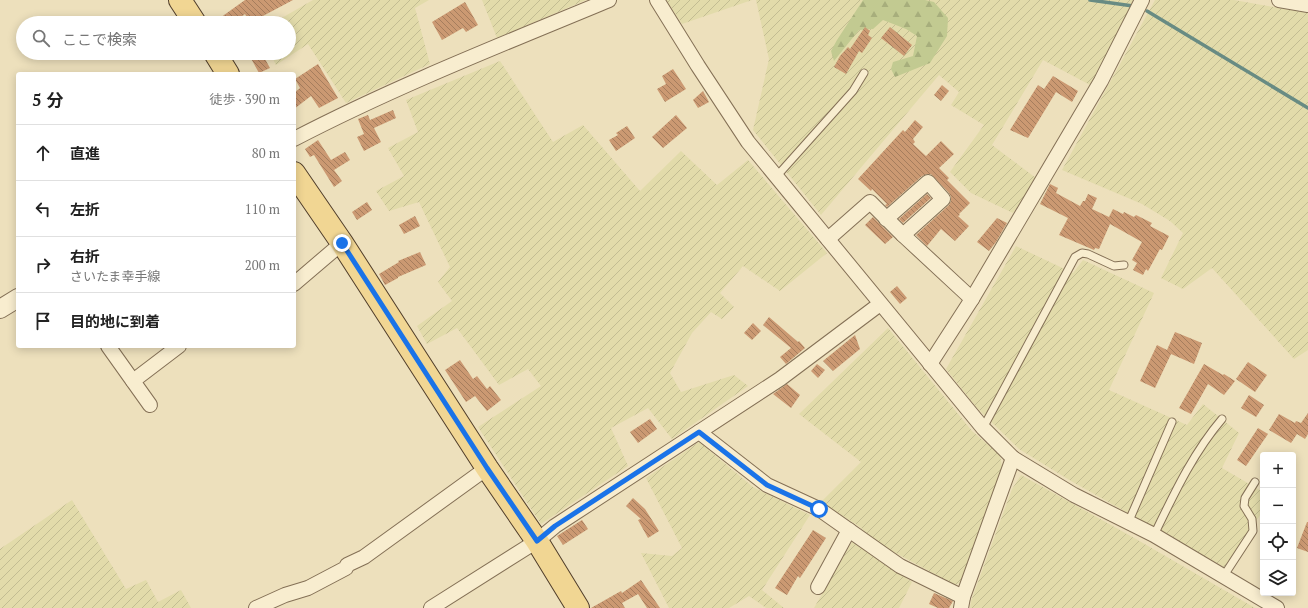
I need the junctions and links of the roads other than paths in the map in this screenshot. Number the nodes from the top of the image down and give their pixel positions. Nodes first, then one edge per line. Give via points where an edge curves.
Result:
1 (180, 0) edge
2 (609, 0) edge
3 (656, 0) edge
4 (1142, 0) edge
5 (1279, 0) edge
6 (592, 3) edge
7 (1308, 6) edge
8 (190, 16) edge
9 (219, 60) edge
10 (227, 72) edge
11 (864, 74) dead end
12 (296, 138) edge
13 (296, 176) edge
14 (776, 176) junction
15 (886, 219) junction
16 (903, 235) junction
17 (828, 239) junction
18 (342, 243) junction
19 (1124, 265) dead end
20 (296, 282) edge
21 (16, 299) edge
22 (972, 299) junction
23 (880, 304) junction
24 (0, 309) edge
25 (109, 348) edge
26 (176, 348) edge
27 (930, 364) junction
28 (133, 381) junction
29 (150, 405) dead end
30 (1222, 418) dead end
31 (1172, 422) dead end
32 (983, 428) junction
33 (699, 432) junction
34 (1013, 458) junction
35 (487, 468) junction
36 (1255, 482) dead end
37 (1128, 523) junction
38 (849, 530) junction
39 (1154, 535) junction
40 (537, 541) junction
41 (1223, 577) junction
42 (818, 587) dead end
43 (962, 603) edge
44 (256, 608) edge
45 (431, 608) edge
46 (578, 608) edge
47 (1277, 608) edge

1 - 8 main road
2 - 6 street
3 - 14 street via 748,142
4 - 22 street via 1101,81
5 - 7 street
6 - 12 street via 404,86
9 - 10 main road
11 - 14 lane via 853,91
13 - 18 main road
14 - 17 street
15 - 16 street
15 - 16 street via 928,182 944,199
15 - 17 street via 870,202
16 - 22 street
17 - 23 street
18 - 20 street
18 - 35 main road
19 - 32 lane via 1114,266 1082,253 1075,257
21 - 24 street
22 - 27 street
23 - 27 street
23 - 33 street via 780,378
25 - 28 street
26 - 28 street
27 - 32 street
28 - 29 street
30 - 39 lane via 1182,476
31 - 37 lane
32 - 34 street
33 - 38 street via 767,485 819,509
33 - 40 street via 560,522
34 - 37 street via 1074,495
34 - 43 street
35 - 40 main road
35 - 44 street via 346,568 308,588
36 - 41 lane via 1245,498 1244,506 1252,520 1253,531
37 - 39 street
38 - 42 street
38 - 43 street via 900,566
39 - 41 street
40 - 45 street
40 - 46 main road
41 - 47 street

